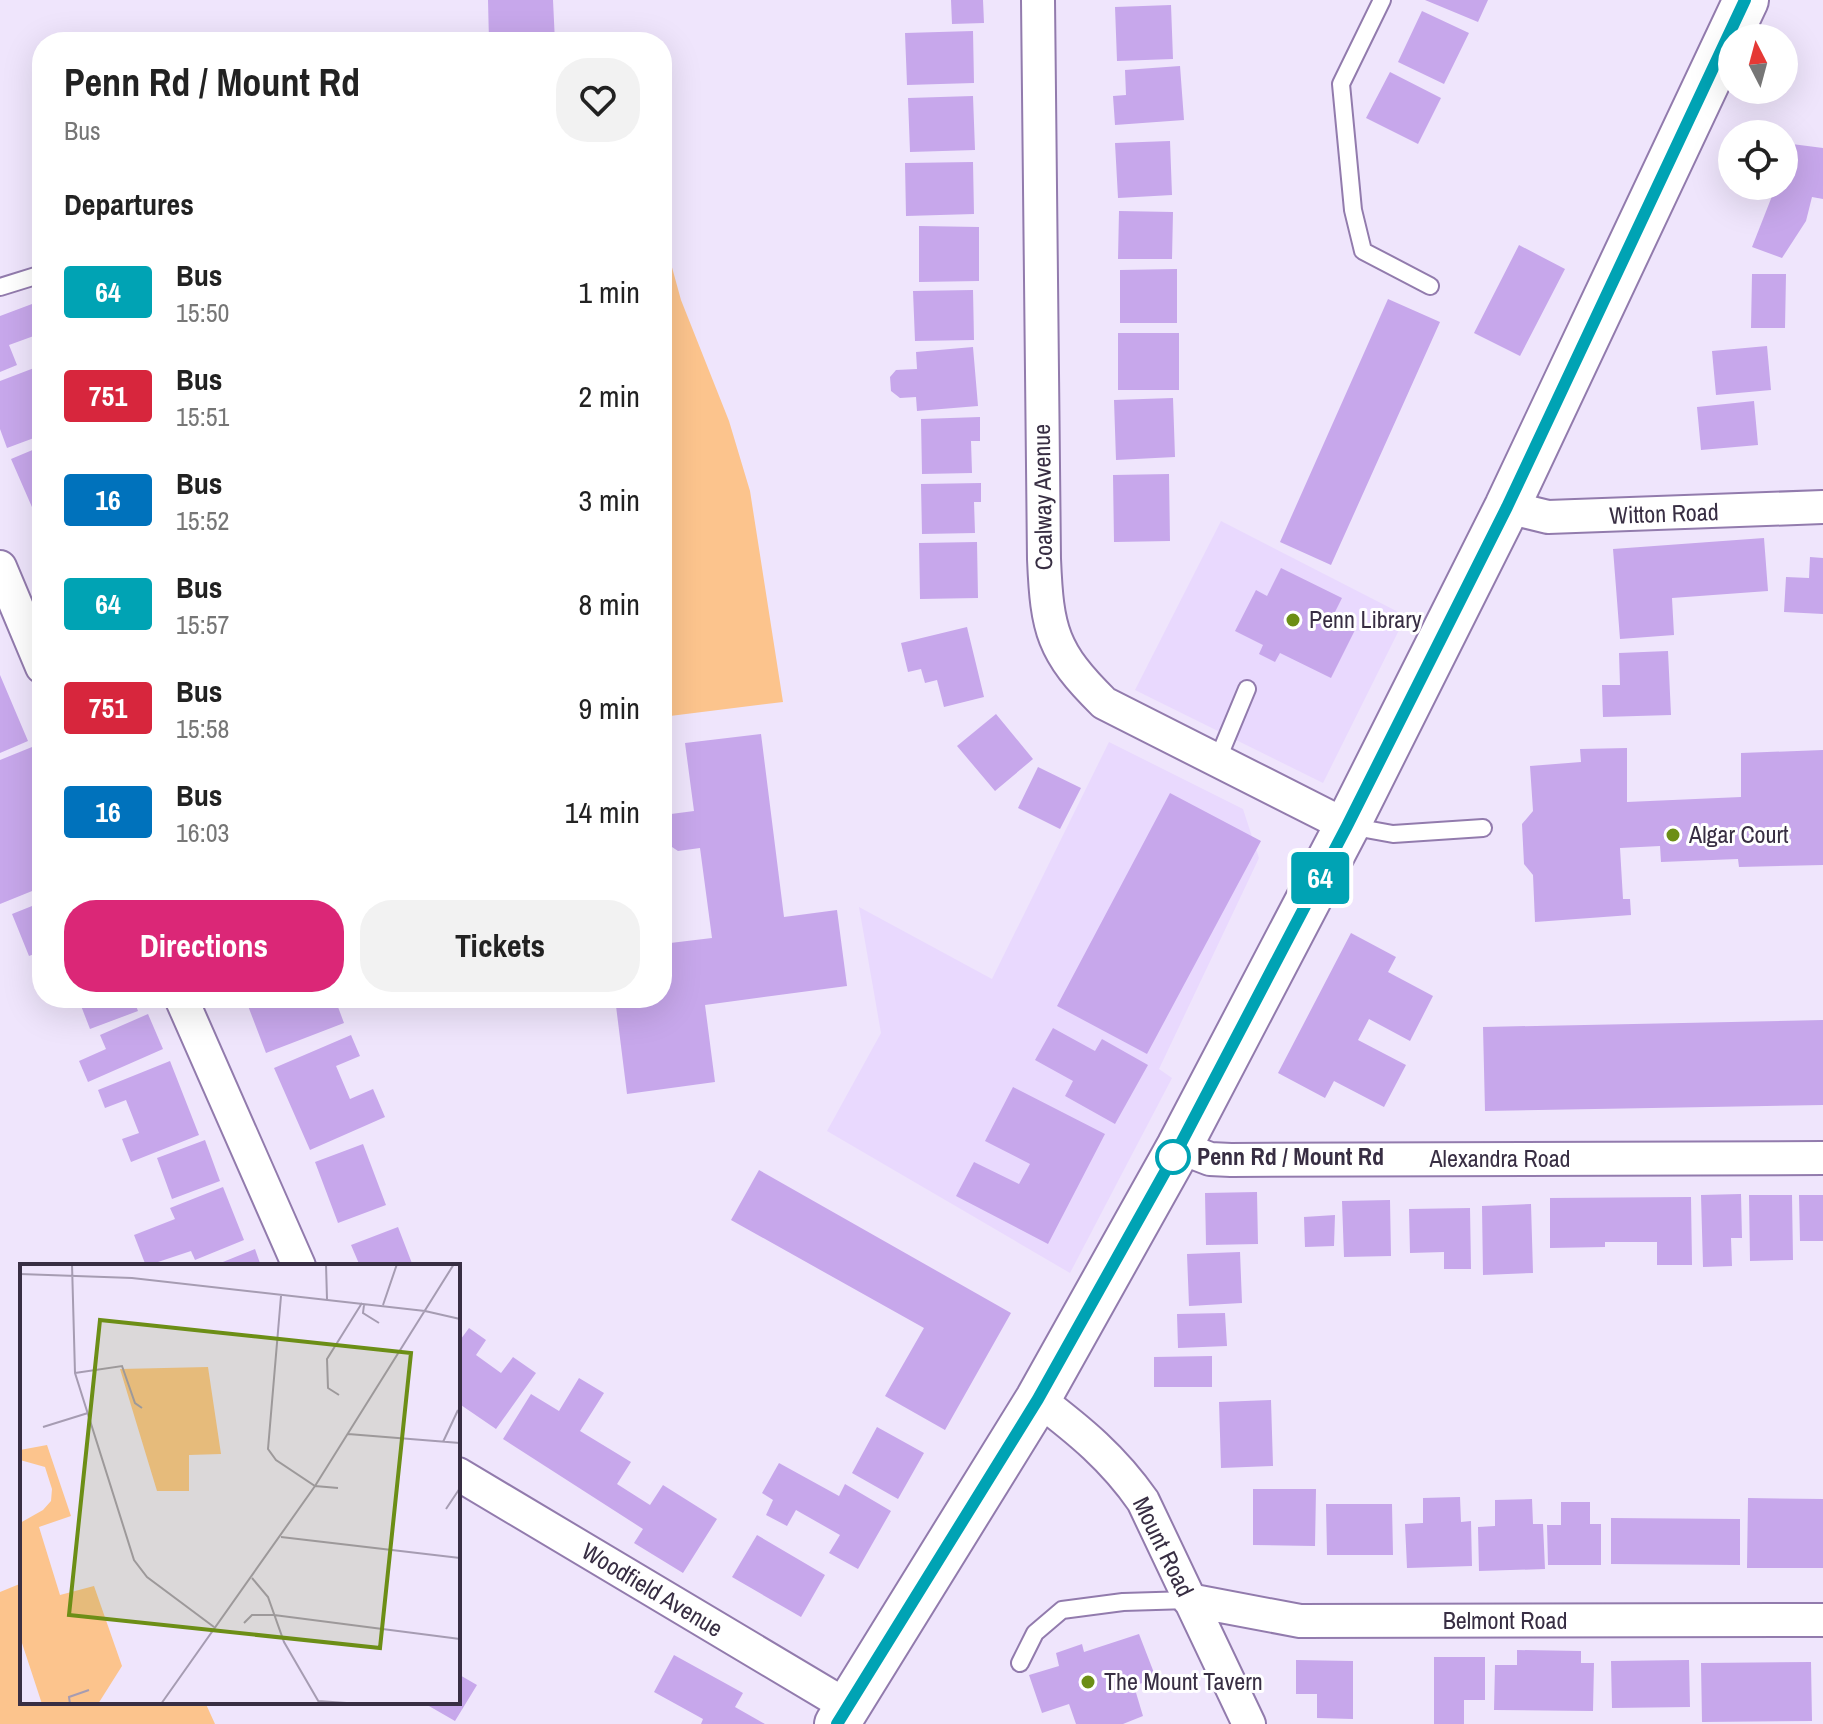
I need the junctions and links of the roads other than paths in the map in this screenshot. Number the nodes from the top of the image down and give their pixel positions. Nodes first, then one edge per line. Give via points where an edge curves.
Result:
1 (1038, 0) edge
2 (1382, 0) edge
3 (1746, 0) edge
4 (32, 277) edge
5 (1430, 286) dead end
6 (0, 287) edge
7 (1507, 507) junction
8 (1823, 507) edge
9 (0, 567) edge
10 (32, 643) edge
11 (1247, 689) dead end
12 (1217, 761) junction
13 (1347, 826) junction
14 (1483, 828) dead end
15 (185, 1008) edge
16 (1179, 1147) junction
17 (1823, 1158) edge
18 (298, 1264) edge
19 (1038, 1399) junction
20 (460, 1475) edge
21 (1189, 1600) junction
22 (1823, 1620) edge
23 (1020, 1663) dead end
24 (842, 1715) edge
25 (1249, 1724) edge

1 - 12 street, Coalway Avenue via 1048,619 1064,660 1104,703
2 - 5 lane via 1341,84 1353,210 1363,251
3 - 7 highway
4 - 6 lane
7 - 8 street, Witton Road via 1548,517
7 - 13 highway
9 - 10 street
11 - 12 lane
12 - 13 street, Coalway Avenue
13 - 14 lane via 1393,834
13 - 16 highway
15 - 18 street
16 - 17 street, Alexandra Road via 1210,1159 1231,1160
16 - 19 highway
19 - 21 street, Mount Road via 1122,1470 1143,1501
19 - 24 highway
20 - 24 street, Woodfield Avenue
21 - 22 street, Belmont Road via 1300,1621
21 - 23 lane via 1062,1610 1035,1633
21 - 25 street, Mount Road

